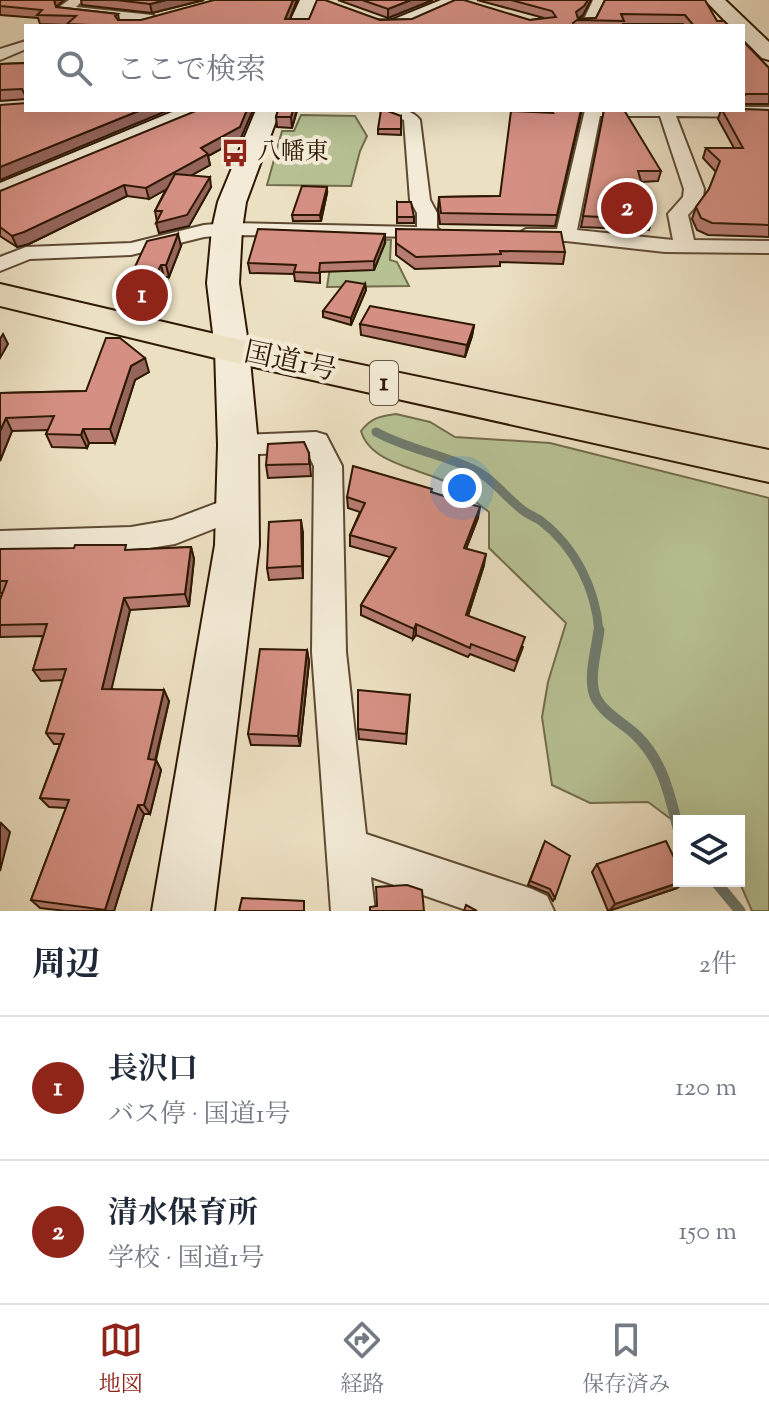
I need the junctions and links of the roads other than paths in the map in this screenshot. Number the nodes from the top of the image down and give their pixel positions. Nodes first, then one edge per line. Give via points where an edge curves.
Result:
1 (77, 0) edge
2 (309, 0) edge
3 (599, 0) edge
4 (714, 0) edge
5 (460, 2) edge
6 (135, 24) edge
7 (299, 24) edge
8 (392, 24) edge
9 (580, 24) edge
10 (739, 24) edge
11 (745, 30) edge
12 (24, 46) edge
13 (769, 54) edge
14 (0, 56) edge
15 (183, 112) edge
16 (267, 112) edge
17 (394, 112) edge
18 (593, 112) edge
19 (656, 112) edge
20 (769, 112) edge
21 (667, 114) junction
22 (0, 193) edge
23 (227, 229) junction
24 (427, 233) junction
25 (457, 233) edge
26 (502, 234) edge
27 (566, 235) junction
28 (685, 247) junction
29 (769, 247) edge
30 (0, 265) edge
31 (0, 275) edge
32 (0, 295) edge
33 (230, 340) junction
34 (769, 442) edge
35 (238, 445) junction
36 (769, 466) edge
37 (238, 507) junction
38 (0, 543) edge
39 (349, 849) junction
40 (183, 911) edge
41 (353, 911) edge
42 (532, 911) edge

1 - 6 street via 64,10 158,18
2 - 7 street
3 - 9 street via 590,20
4 - 10 street
5 - 8 street
11 - 13 street
12 - 14 street
15 - 22 street
16 - 23 street via 232,202
17 - 24 street via 412,120
18 - 27 street
19 - 21 street
20 - 21 street
21 - 28 street via 694,189 693,198 678,214
23 - 24 street
23 - 30 street via 131,249 26,253
23 - 33 street via 223,283
24 - 25 street
26 - 27 street
27 - 28 street
28 - 29 street
31 - 33 highway, 国道1号 / 1
32 - 33 highway, 国道1号 / 1
33 - 34 highway, 国道1号 / 1
33 - 35 street
33 - 36 highway, 国道1号 / 1
35 - 37 street
35 - 39 street via 316,442 328,466 329,652
37 - 38 street via 175,532 131,539
37 - 40 street via 233,574
39 - 41 street
39 - 42 street

